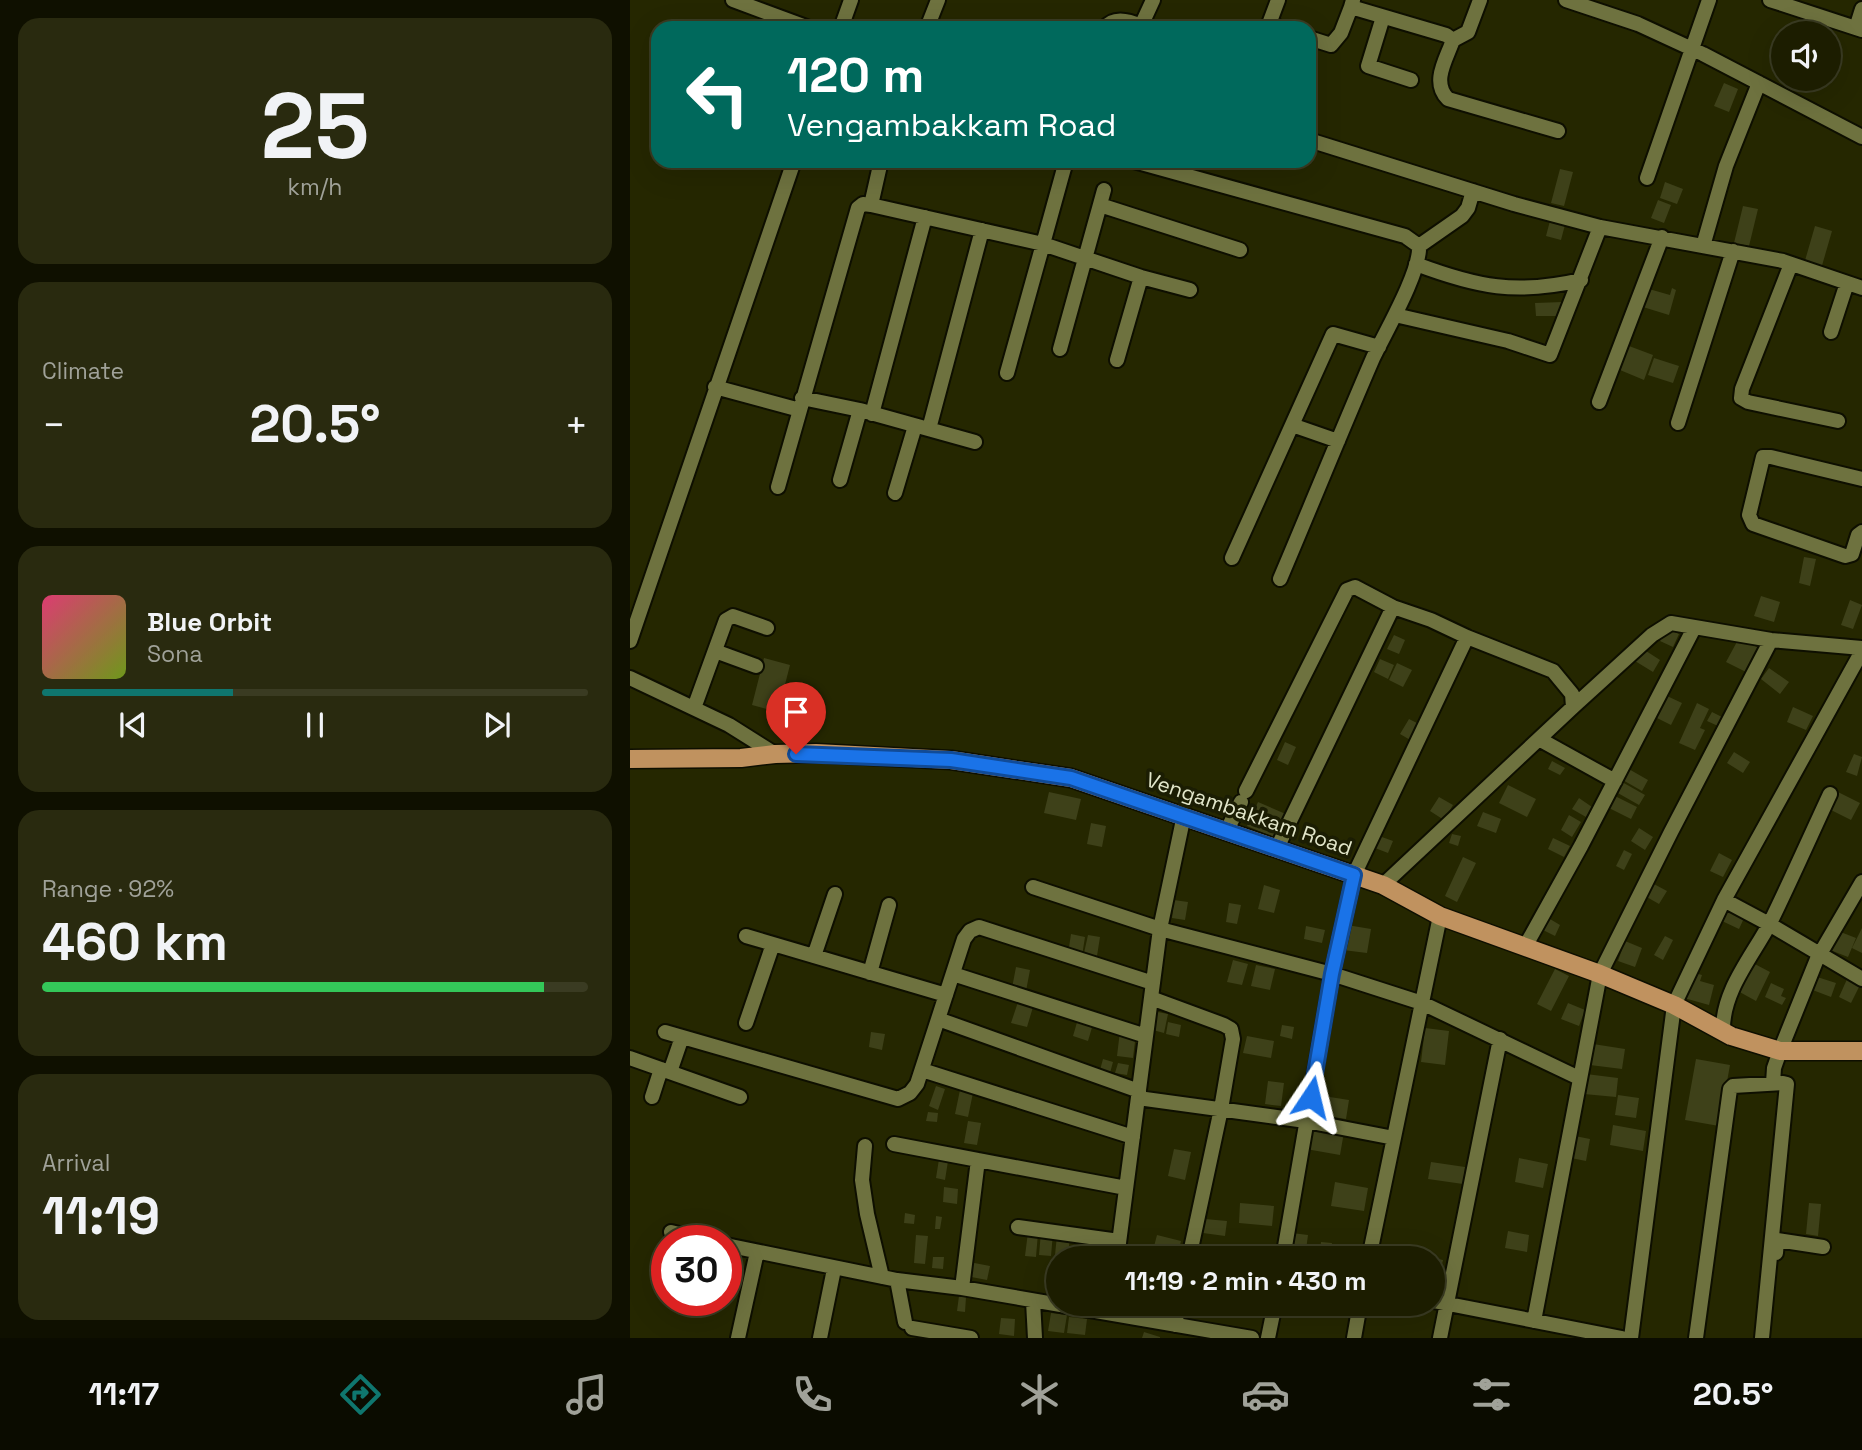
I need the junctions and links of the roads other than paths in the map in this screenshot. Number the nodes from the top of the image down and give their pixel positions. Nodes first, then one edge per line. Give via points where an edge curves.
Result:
1 (733, 0) edge
2 (850, 0) edge
3 (938, 0) edge
4 (1153, 0) edge
5 (1278, 0) edge
6 (1480, 0) edge
7 (1566, 0) edge
8 (1709, 0) edge
9 (1770, 0) edge
10 (1352, 3) edge
11 (1862, 9) edge
12 (1383, 17) junction
13 (790, 21) edge
14 (843, 21) edge
15 (930, 21) edge
16 (1143, 21) edge
17 (1270, 21) edge
18 (1859, 29) edge
19 (1453, 40) junction
20 (1316, 41) edge
21 (1693, 49) junction
22 (1411, 80) dead end
23 (1759, 83) junction
24 (1558, 131) dead end
25 (1862, 137) edge
26 (1316, 142) edge
27 (792, 168) edge
28 (879, 168) edge
29 (1064, 168) edge
30 (1159, 168) edge
31 (1647, 178) dead end
32 (1104, 190) dead end
33 (1473, 191) junction
34 (871, 205) junction
35 (1100, 205) junction
36 (926, 217) junction
37 (1600, 227) junction
38 (982, 230) junction
39 (1662, 237) junction
40 (1042, 244) junction
41 (1419, 246) junction
42 (1703, 246) junction
43 (1240, 250) dead end
44 (1733, 251) junction
45 (1087, 258) junction
46 (1416, 264) junction
47 (1791, 264) junction
48 (1141, 277) junction
49 (1581, 280) junction
50 (1847, 283) junction
51 (1862, 288) edge
52 (1190, 290) dead end
53 (1395, 315) junction
54 (1831, 332) dead end
55 (1379, 347) junction
56 (1060, 349) dead end
57 (1117, 360) dead end
58 (1007, 373) dead end
59 (715, 387) junction
60 (1599, 402) dead end
61 (801, 404) junction
62 (866, 412) junction
63 (1838, 421) dead end
64 (1678, 422) dead end
65 (1292, 425) junction
66 (922, 428) junction
67 (1338, 441) junction
68 (975, 442) dead end
69 (1862, 479) edge
70 (840, 480) dead end
71 (778, 487) dead end
72 (895, 493) dead end
73 (1862, 532) edge
74 (1232, 558) dead end
75 (1280, 579) dead end
76 (1393, 607) junction
77 (767, 628) dead end
78 (1694, 628) junction
79 (1467, 638) junction
80 (1771, 640) junction
81 (630, 641) edge
82 (1862, 650) edge
83 (715, 651) junction
84 (757, 666) dead end
85 (630, 678) edge
86 (1573, 707) junction
87 (694, 708) junction
88 (1539, 739) junction
89 (775, 754) junction
90 (630, 759) edge
91 (1615, 781) junction
92 (1830, 794) dead end
93 (1184, 815) junction
94 (1227, 830) junction
95 (1277, 848) junction
96 (1354, 875) junction
97 (1862, 882) edge
98 (1383, 885) junction
99 (1033, 887) dead end
100 (835, 894) dead end
101 (1724, 901) junction
102 (889, 905) dead end
103 (1440, 916) junction
104 (1769, 924) junction
105 (1160, 929) junction
106 (746, 936) dead end
107 (773, 944) junction
108 (1526, 945) junction
109 (1821, 955) junction
110 (814, 956) junction
111 (870, 973) junction
112 (953, 974) junction
113 (1332, 974) junction
114 (1600, 974) junction
115 (1862, 979) edge
116 (1153, 982) junction
117 (946, 995) junction
118 (1151, 998) junction
119 (1422, 1003) junction
120 (1674, 1005) junction
121 (938, 1019) junction
122 (746, 1023) dead end
123 (1723, 1031) junction
124 (665, 1032) dead end
125 (1146, 1036) junction
126 (682, 1037) junction
127 (1500, 1039) junction
128 (1780, 1051) junction
129 (1862, 1051) edge
130 (630, 1058) edge
131 (922, 1070) junction
132 (666, 1071) junction
133 (1580, 1078) junction
134 (1773, 1083) junction
135 (1138, 1095) junction
136 (652, 1097) dead end
137 (740, 1097) dead end
138 (1221, 1108) junction
139 (1306, 1121) junction
140 (1133, 1137) junction
141 (1394, 1138) junction
142 (894, 1144) dead end
143 (865, 1146) dead end
144 (978, 1160) junction
145 (1126, 1188) junction
146 (1018, 1227) dead end
147 (1119, 1241) junction
148 (1118, 1246) edge
149 (1192, 1246) edge
150 (1285, 1246) edge
151 (1372, 1246) edge
152 (1823, 1247) dead end
153 (742, 1249) edge
154 (757, 1252) junction
155 (834, 1269) junction
156 (890, 1278) junction
157 (1445, 1280) edge
158 (962, 1288) junction
159 (1033, 1301) junction
160 (1046, 1302) edge
161 (1445, 1303) edge
162 (1134, 1316) edge
163 (1273, 1316) edge
164 (1358, 1316) edge
165 (1440, 1316) edge
166 (1535, 1321) junction
167 (1181, 1330) edge
168 (1555, 1332) edge
169 (738, 1338) edge
170 (820, 1338) edge
171 (971, 1338) edge
172 (1035, 1338) edge
173 (1252, 1338) edge
174 (1268, 1338) edge
175 (1354, 1338) edge
176 (1440, 1338) edge
177 (1622, 1338) edge
178 (1631, 1338) edge
179 (1696, 1338) edge
180 (1764, 1338) edge

1 - 13 street
2 - 14 street
3 - 15 street
4 - 16 street
5 - 17 street
6 - 19 street via 1468,32
7 - 21 street via 1638,24
8 - 21 street
9 - 18 street
10 - 12 street
10 - 20 street via 1331,46
11 - 18 street
12 - 19 street
12 - 22 street via 1368,66
19 - 24 street via 1439,80 1448,99
21 - 23 street
21 - 31 street
23 - 25 street
23 - 42 street via 1726,166
26 - 33 street
27 - 59 street
28 - 34 street
29 - 40 street
30 - 41 street via 1405,236
32 - 35 street
33 - 37 street
33 - 41 street via 1462,216
34 - 36 street
34 - 61 street via 863,204 854,216
35 - 43 street
35 - 45 street
36 - 38 street
36 - 62 street
37 - 39 street
37 - 49 street
38 - 40 street
38 - 66 street
39 - 42 street
39 - 60 street
40 - 45 street
40 - 58 street
41 - 46 street
42 - 44 street
44 - 47 street
44 - 64 street
45 - 48 street
45 - 56 street
46 - 49 street via 1459,280 1510,288 1548,288
46 - 53 street
47 - 50 street
47 - 63 street via 1741,398
48 - 52 street
48 - 57 street
49 - 53 street via 1550,355
50 - 51 street
50 - 54 street
53 - 55 street
55 - 65 street via 1333,334
55 - 67 street
59 - 61 street
59 - 81 street
61 - 62 street
61 - 71 street
62 - 66 street
62 - 70 street
65 - 67 street
65 - 74 street
66 - 68 street
66 - 72 street
67 - 75 street
69 - 73 street via 1763,457 1749,515 1753,524 1845,556 1852,554
76 - 79 street
76 - 94 street via 1355,587 1346,590
76 - 95 street
77 - 83 street via 729,617
78 - 80 street
78 - 86 street via 1671,623 1660,629
78 - 91 street
79 - 86 street via 1553,671 1572,694
79 - 96 street
80 - 82 street
80 - 114 street
82 - 101 street
83 - 84 street
83 - 87 street
85 - 87 street
86 - 88 street
87 - 89 street
88 - 91 street
88 - 98 street
89 - 90 main road, Vengambakkam Road
89 - 93 main road, Vengambakkam Road via 951,760 1071,778
91 - 108 street
92 - 104 street
93 - 94 main road, Vengambakkam Road
93 - 105 street
94 - 95 main road, Vengambakkam Road
95 - 96 main road, Vengambakkam Road
96 - 98 main road, Vengambakkam Road
96 - 113 street
97 - 109 street
98 - 103 main road, Vengambakkam Road
99 - 105 street
100 - 110 street
101 - 104 street
101 - 120 street
102 - 111 street
103 - 108 main road, Vengambakkam Road
103 - 119 street
104 - 109 street
104 - 123 street via 1731,992
105 - 113 street
105 - 116 street
106 - 107 street
107 - 110 street
107 - 122 street
108 - 114 main road, Vengambakkam Road
109 - 115 street
109 - 128 street
110 - 111 street
111 - 117 street
112 - 116 street via 964,939 979,927
112 - 117 street
112 - 125 street
113 - 119 street
113 - 139 street
114 - 120 main road, Vengambakkam Road
114 - 133 street
116 - 118 street
117 - 121 street
118 - 125 street
118 - 138 street via 1231,1029
119 - 127 street
119 - 141 street
120 - 123 main road, Vengambakkam Road
120 - 178 street
121 - 131 street
121 - 135 street
123 - 128 main road, Vengambakkam Road
124 - 126 street
125 - 135 street
126 - 131 street via 898,1099 910,1093
126 - 132 street
127 - 133 street
127 - 157 street
128 - 129 main road, Vengambakkam Road
128 - 134 street
130 - 132 street
131 - 140 street
132 - 136 street
132 - 137 street
133 - 166 street
134 - 179 street via 1730,1089
134 - 180 street via 1787,1084
135 - 138 street
135 - 140 street
138 - 139 street
138 - 149 street
139 - 141 street
139 - 150 street
140 - 145 street
141 - 151 street
142 - 144 street
143 - 156 street via 862,1180 867,1214
144 - 145 street
144 - 158 street
145 - 147 street
146 - 147 street
147 - 148 street
152 - 180 street via 1777,1240
153 - 154 street
154 - 155 street
154 - 169 street
155 - 156 street
155 - 170 street
156 - 158 street
156 - 171 street via 908,1325
158 - 159 street
159 - 160 street
159 - 172 street
161 - 166 street
162 - 167 street
163 - 174 street
164 - 175 street
165 - 176 street
166 - 168 street
167 - 173 street
168 - 177 street

